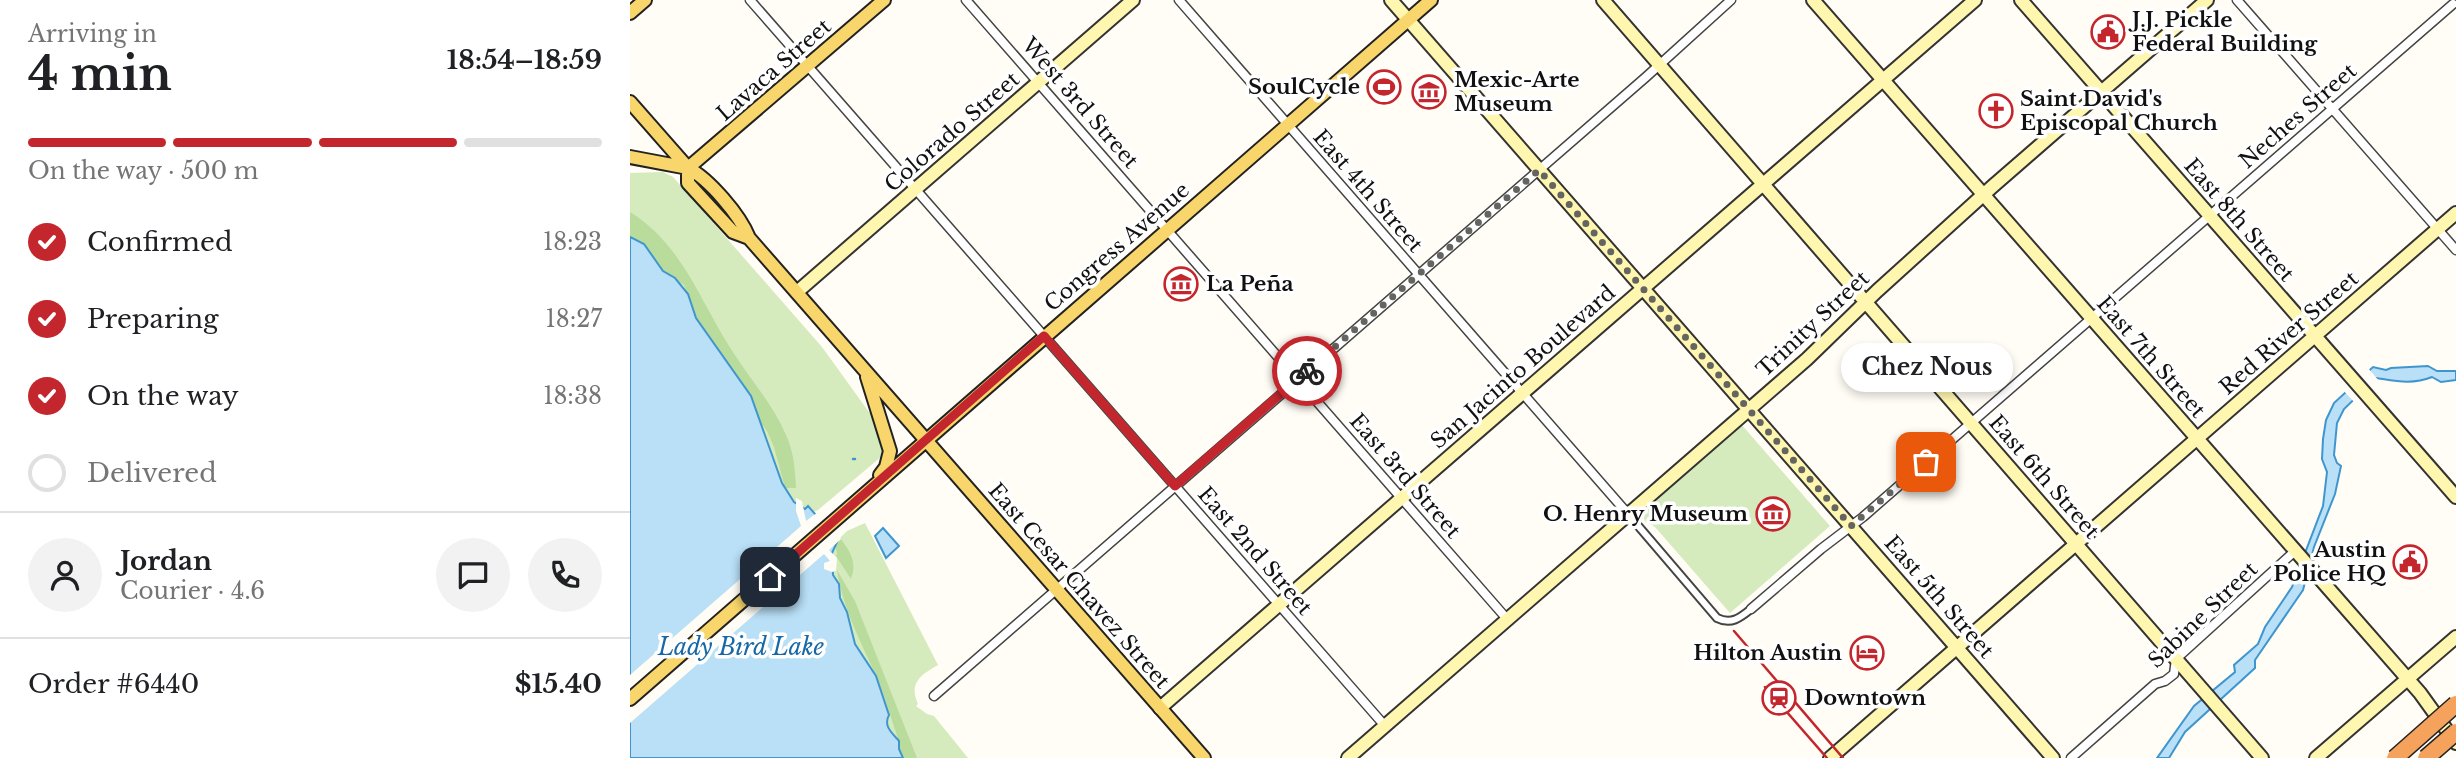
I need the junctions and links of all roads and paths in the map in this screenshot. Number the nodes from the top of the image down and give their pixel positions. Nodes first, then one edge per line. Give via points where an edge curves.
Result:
1 (645, 0) edge
2 (750, 0) edge
3 (884, 0) edge
4 (966, 0) edge
5 (1133, 0) edge
6 (1179, 0) edge
7 (1391, 0) edge
8 (1431, 0) edge
9 (1603, 0) edge
10 (1731, 0) edge
11 (1813, 0) edge
12 (1975, 0) edge
13 (2021, 0) edge
14 (2207, 0) edge
15 (2237, 0) edge
16 (2453, 4) edge
17 (630, 13) edge
18 (1408, 20) junction
19 (1659, 65) junction
20 (808, 66) junction
21 (1883, 80) junction
22 (1038, 82) junction
23 (2102, 92) junction
24 (630, 102) edge
25 (2332, 109) junction
26 (1287, 125) junction
27 (630, 157) edge
28 (688, 168) junction
29 (1539, 170) junction
30 (1763, 184) junction
31 (916, 189) junction
32 (1983, 196) junction
33 (2456, 213) edge
34 (2210, 215) junction
35 (1167, 229) junction
36 (2438, 229) junction
37 (2456, 250) edge
38 (1418, 275) junction
39 (1643, 288) junction
40 (797, 292) junction
41 (1866, 302) junction
42 (2091, 318) junction
43 (1044, 336) junction
44 (2315, 336) junction
45 (864, 370) junction
46 (1298, 379) junction
47 (1522, 393) junction
48 (1749, 409) junction
49 (1971, 423) junction
50 (2197, 439) junction
51 (925, 440) junction
52 (1175, 486) junction
53 (873, 487) junction
54 (2456, 497) edge
55 (1401, 498) junction
56 (1628, 514) junction
57 (1851, 526) junction
58 (2076, 544) junction
59 (2295, 551) junction
60 (1056, 590) junction
61 (1279, 605) junction
62 (1751, 609) joint
63 (1507, 619) junction
64 (2456, 637) edge
65 (1957, 647) junction
66 (2176, 659) junction
67 (2407, 679) junction
68 (2420, 693) junction
69 (934, 695) dead end
70 (630, 699) edge
71 (2456, 704) edge
72 (1160, 708) junction
73 (1385, 726) junction
74 (2456, 730) edge
75 (2456, 743) edge
76 (1845, 753) edge
77 (1204, 758) edge
78 (1348, 758) edge
79 (1830, 758) edge
80 (2053, 758) edge
81 (2071, 758) edge
82 (2262, 758) edge
83 (2316, 758) edge
84 (2395, 758) edge
85 (2426, 758) edge

1 - 17 main road
2 - 20 street, East 2nd Street
3 - 20 main road, Lavaca Street
4 - 22 street, West 3rd Street
5 - 22 main road, Colorado Street
6 - 26 street, East 4th Street
7 - 18 main road, East 5th Street
8 - 18 main road, Congress Avenue
9 - 19 main road, East 6th Street
10 - 19 street
11 - 21 main road, East 7th Street
12 - 21 main road, San Jacinto Boulevard
13 - 23 main road, East 8th Street
14 - 23 main road, Trinity Street
15 - 25 street
16 - 25 street, Neches Street
18 - 26 main road, Congress Avenue
18 - 29 main road, East 5th Street
19 - 29 street
19 - 30 main road, East 6th Street
20 - 28 main road, Lavaca Street
20 - 31 street, East 2nd Street
21 - 30 main road, San Jacinto Boulevard
21 - 32 main road, East 7th Street
22 - 31 main road, Colorado Street
22 - 35 street, West 3rd Street
23 - 32 main road, Trinity Street
23 - 34 main road, East 8th Street
24 - 28 main road, East Cesar Chavez Street
25 - 34 street, Neches Street
25 - 36 street
26 - 35 main road, Congress Avenue
26 - 38 street, East 4th Street
27 - 28 main road
28 - 40 main road, East Cesar Chavez Street via 688,183 733,232 749,238
29 - 38 street
29 - 39 main road, East 5th Street
30 - 39 main road, San Jacinto Boulevard
30 - 41 main road, East 6th Street
31 - 40 main road, Colorado Street
31 - 43 street, East 2nd Street
32 - 41 main road, Trinity Street
32 - 42 main road, East 7th Street
33 - 36 main road, Red River Street
34 - 42 street, Neches Street
34 - 44 main road, East 8th Street
35 - 43 main road, Congress Avenue
35 - 46 street, East 3rd Street
36 - 37 street
36 - 44 main road, Red River Street
38 - 46 street
38 - 47 street, East 4th Street
39 - 47 main road, San Jacinto Boulevard
39 - 48 main road, East 5th Street
40 - 45 main road, East Cesar Chavez Street
41 - 48 main road, Trinity Street
41 - 49 main road, East 6th Street
42 - 49 street, Neches Street
42 - 50 main road, East 7th Street
43 - 51 main road, Congress Avenue
43 - 52 street, East 2nd Street
44 - 50 main road, Red River Street
44 - 54 main road, East 8th Street
45 - 51 main road, East Cesar Chavez Street
45 - 53 main road via 890,451
46 - 52 street
46 - 55 street, East 3rd Street
47 - 55 main road, San Jacinto Boulevard
47 - 56 street, East 4th Street
48 - 56 main road, Trinity Street
48 - 57 main road, East 5th Street
49 - 57 street, Neches Street
49 - 58 main road, East 6th Street
50 - 58 main road, Red River Street
50 - 59 main road, East 7th Street
51 - 53 main road, Congress Avenue
51 - 60 main road, East Cesar Chavez Street
52 - 60 street
52 - 61 street, East 2nd Street
53 - 70 main road, Congress Avenue
55 - 61 main road, San Jacinto Boulevard
55 - 63 street, East 3rd Street
56 - 62 street, East 4th Street via 1717,618 1736,620
56 - 63 main road, Trinity Street
57 - 62 street, Neches Street
57 - 65 main road, East 5th Street
58 - 65 main road, Red River Street
58 - 66 main road, East 6th Street
59 - 66 street, Sabine Street
59 - 67 main road, East 7th Street
60 - 69 street
60 - 72 main road, East Cesar Chavez Street
61 - 72 main road, San Jacinto Boulevard
61 - 73 street, East 2nd Street
63 - 73 main road, Trinity Street
64 - 67 main road
65 - 76 main road, Red River Street
65 - 80 main road, East 5th Street
66 - 81 street, Sabine Street via 2174,674 2155,684
66 - 82 main road, East 6th Street
67 - 68 main road, East 7th Street
67 - 83 main road
68 - 74 main road
68 - 75 main road, East 7th Street
71 - 84 highway, bridge
72 - 77 main road, East Cesar Chavez Street
73 - 78 main road, Trinity Street
74 - 85 highway, bridge
76 - 79 main road, Red River Street

